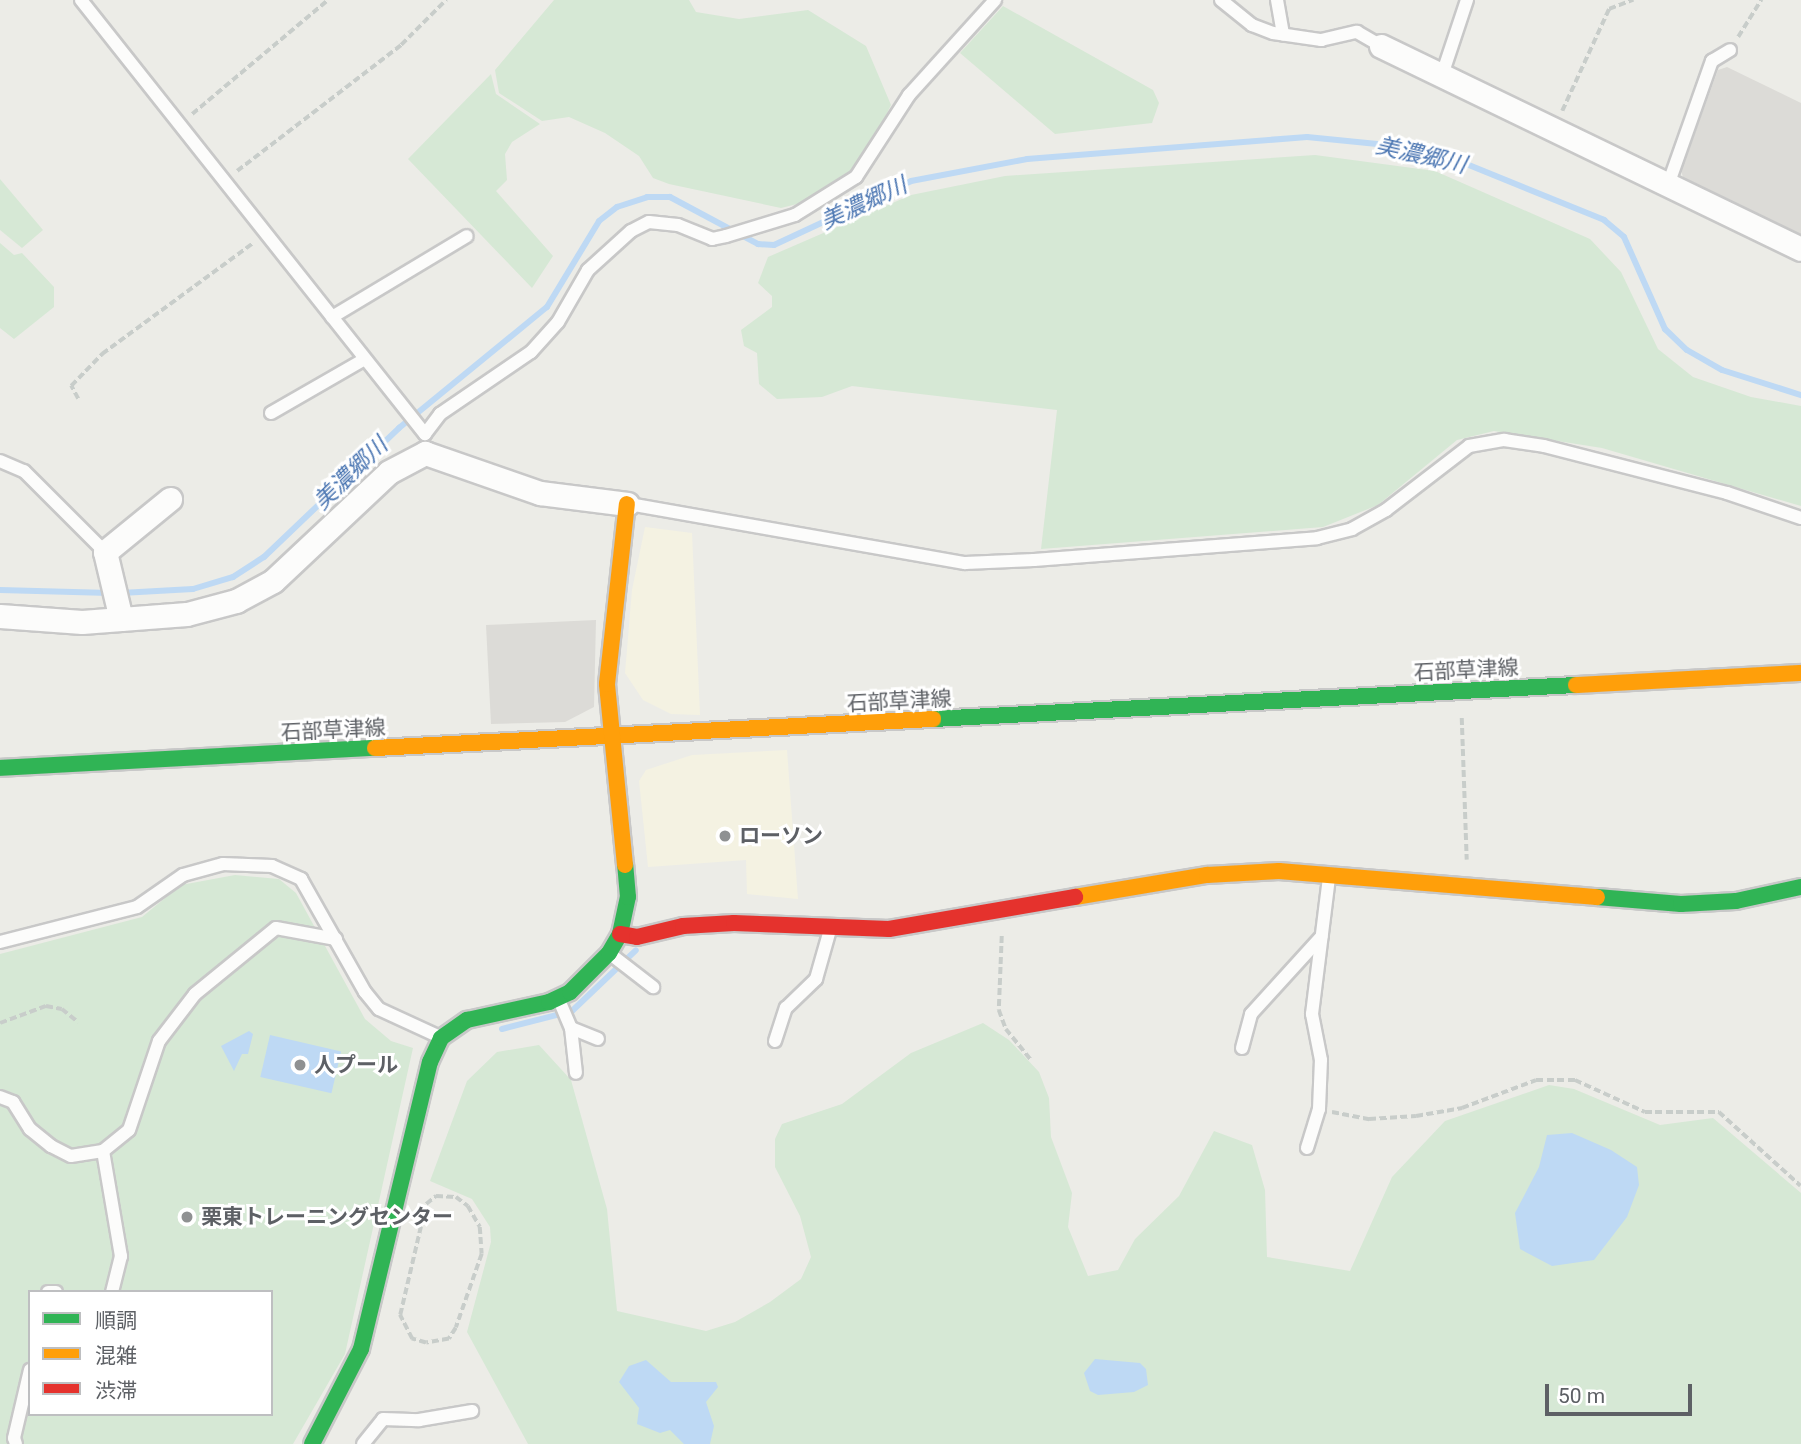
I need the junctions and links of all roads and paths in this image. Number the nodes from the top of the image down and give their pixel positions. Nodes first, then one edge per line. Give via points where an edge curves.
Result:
1 (81, 0) edge
2 (327, 0) edge
3 (446, 0) edge
4 (995, 0) edge
5 (1221, 0) edge
6 (1276, 0) edge
7 (1467, 0) edge
8 (1633, 0) edge
9 (1761, 0) edge
10 (1283, 34) junction
11 (1381, 46) joint
12 (1730, 50) joint
13 (1441, 75) junction
14 (179, 125) junction
15 (1553, 130) junction
16 (224, 181) junction
17 (1668, 185) junction
18 (266, 233) junction
19 (467, 236) dead end
20 (1801, 249) edge
21 (332, 317) junction
22 (365, 359) junction
23 (78, 399) dead end
24 (271, 413) dead end
25 (424, 438) junction
26 (0, 461) edge
27 (170, 499) dead end
28 (627, 504) junction
29 (1801, 518) edge
30 (105, 552) junction
31 (120, 612) junction
32 (0, 617) edge
33 (1801, 673) edge
34 (1461, 691) junction
35 (614, 738) junction
36 (0, 768) edge
37 (1328, 880) junction
38 (1468, 887) junction
39 (1801, 887) edge
40 (1003, 924) dead end
41 (621, 934) junction
42 (1322, 936) junction
43 (829, 937) junction
44 (336, 939) junction
45 (0, 942) edge
46 (617, 959) junction
47 (653, 987) dead end
48 (565, 1014) junction
49 (78, 1022) dead end
50 (0, 1023) edge
51 (441, 1038) junction
52 (598, 1039) dead end
53 (775, 1041) dead end
54 (1242, 1048) dead end
55 (1031, 1060) dead end
56 (576, 1073) dead end
57 (0, 1097) edge
58 (1320, 1109) junction
59 (1307, 1148) dead end
60 (103, 1151) junction
61 (1801, 1186) edge
62 (468, 1206) joint
63 (112, 1290) edge
64 (28, 1378) edge
65 (471, 1411) dead end
66 (16, 1444) edge
67 (312, 1444) edge
68 (363, 1444) edge

1 - 14 lane
2 - 14 path
3 - 16 path via 401,45
4 - 25 lane via 909,95 856,177 796,215 726,236 712,239 678,225 649,222 631,231 587,270 558,322 531,352 440,414
5 - 10 lane via 1252,24
6 - 10 lane
7 - 13 lane
8 - 15 path via 1609,9
9 - 12 path
10 - 11 lane via 1321,40 1357,32
11 - 13 street
12 - 17 lane via 1712,61
13 - 15 street
14 - 16 lane
15 - 17 street
16 - 18 lane
17 - 20 street
18 - 21 lane
18 - 23 path via 102,354 71,386
19 - 21 lane
21 - 22 lane
22 - 24 lane
22 - 25 lane
25 - 28 street via 540,493
25 - 31 street via 272,580 248,594 187,614
26 - 30 lane via 24,471
27 - 30 street
28 - 29 lane via 965,563 1034,560 1317,537 1352,529 1386,510 1469,446 1504,440 1714,490
28 - 35 street via 607,684
30 - 31 street
31 - 32 street via 82,622
33 - 34 street, 石部草津線
34 - 35 street, 石部草津線
34 - 38 path
35 - 36 street, 石部草津線
35 - 41 street via 628,897
37 - 38 street
37 - 42 lane
37 - 43 street via 1279,871 1207,875
38 - 39 street via 1681,904 1737,901
40 - 55 path via 999,1010 1006,1029
41 - 43 street via 637,937 683,926 734,923
41 - 46 street
42 - 54 lane via 1251,1014
42 - 58 lane via 1311,1014 1321,1060
43 - 53 lane via 816,979 786,1008
44 - 45 lane via 301,879 272,866 223,864 183,875 137,907
44 - 51 lane via 379,1009
44 - 60 lane via 276,928 195,994 159,1041 129,1130
46 - 47 lane
46 - 48 street
48 - 51 street via 467,1020
48 - 52 lane
48 - 56 lane
49 - 50 path via 62,1009 46,1006
51 - 67 street via 430,1062 361,1349
57 - 60 lane via 13,1102 30,1129 51,1146 71,1156
58 - 59 lane
58 - 61 path via 1369,1119 1416,1116 1462,1108 1536,1080 1575,1080 1646,1112 1719,1112
60 - 63 lane via 121,1256
62 - 62 path via 480,1227 482,1254 456,1328 449,1339 437,1343 412,1339 400,1315 426,1204 436,1196 456,1197
64 - 66 lane
65 - 68 lane via 419,1420 383,1419

